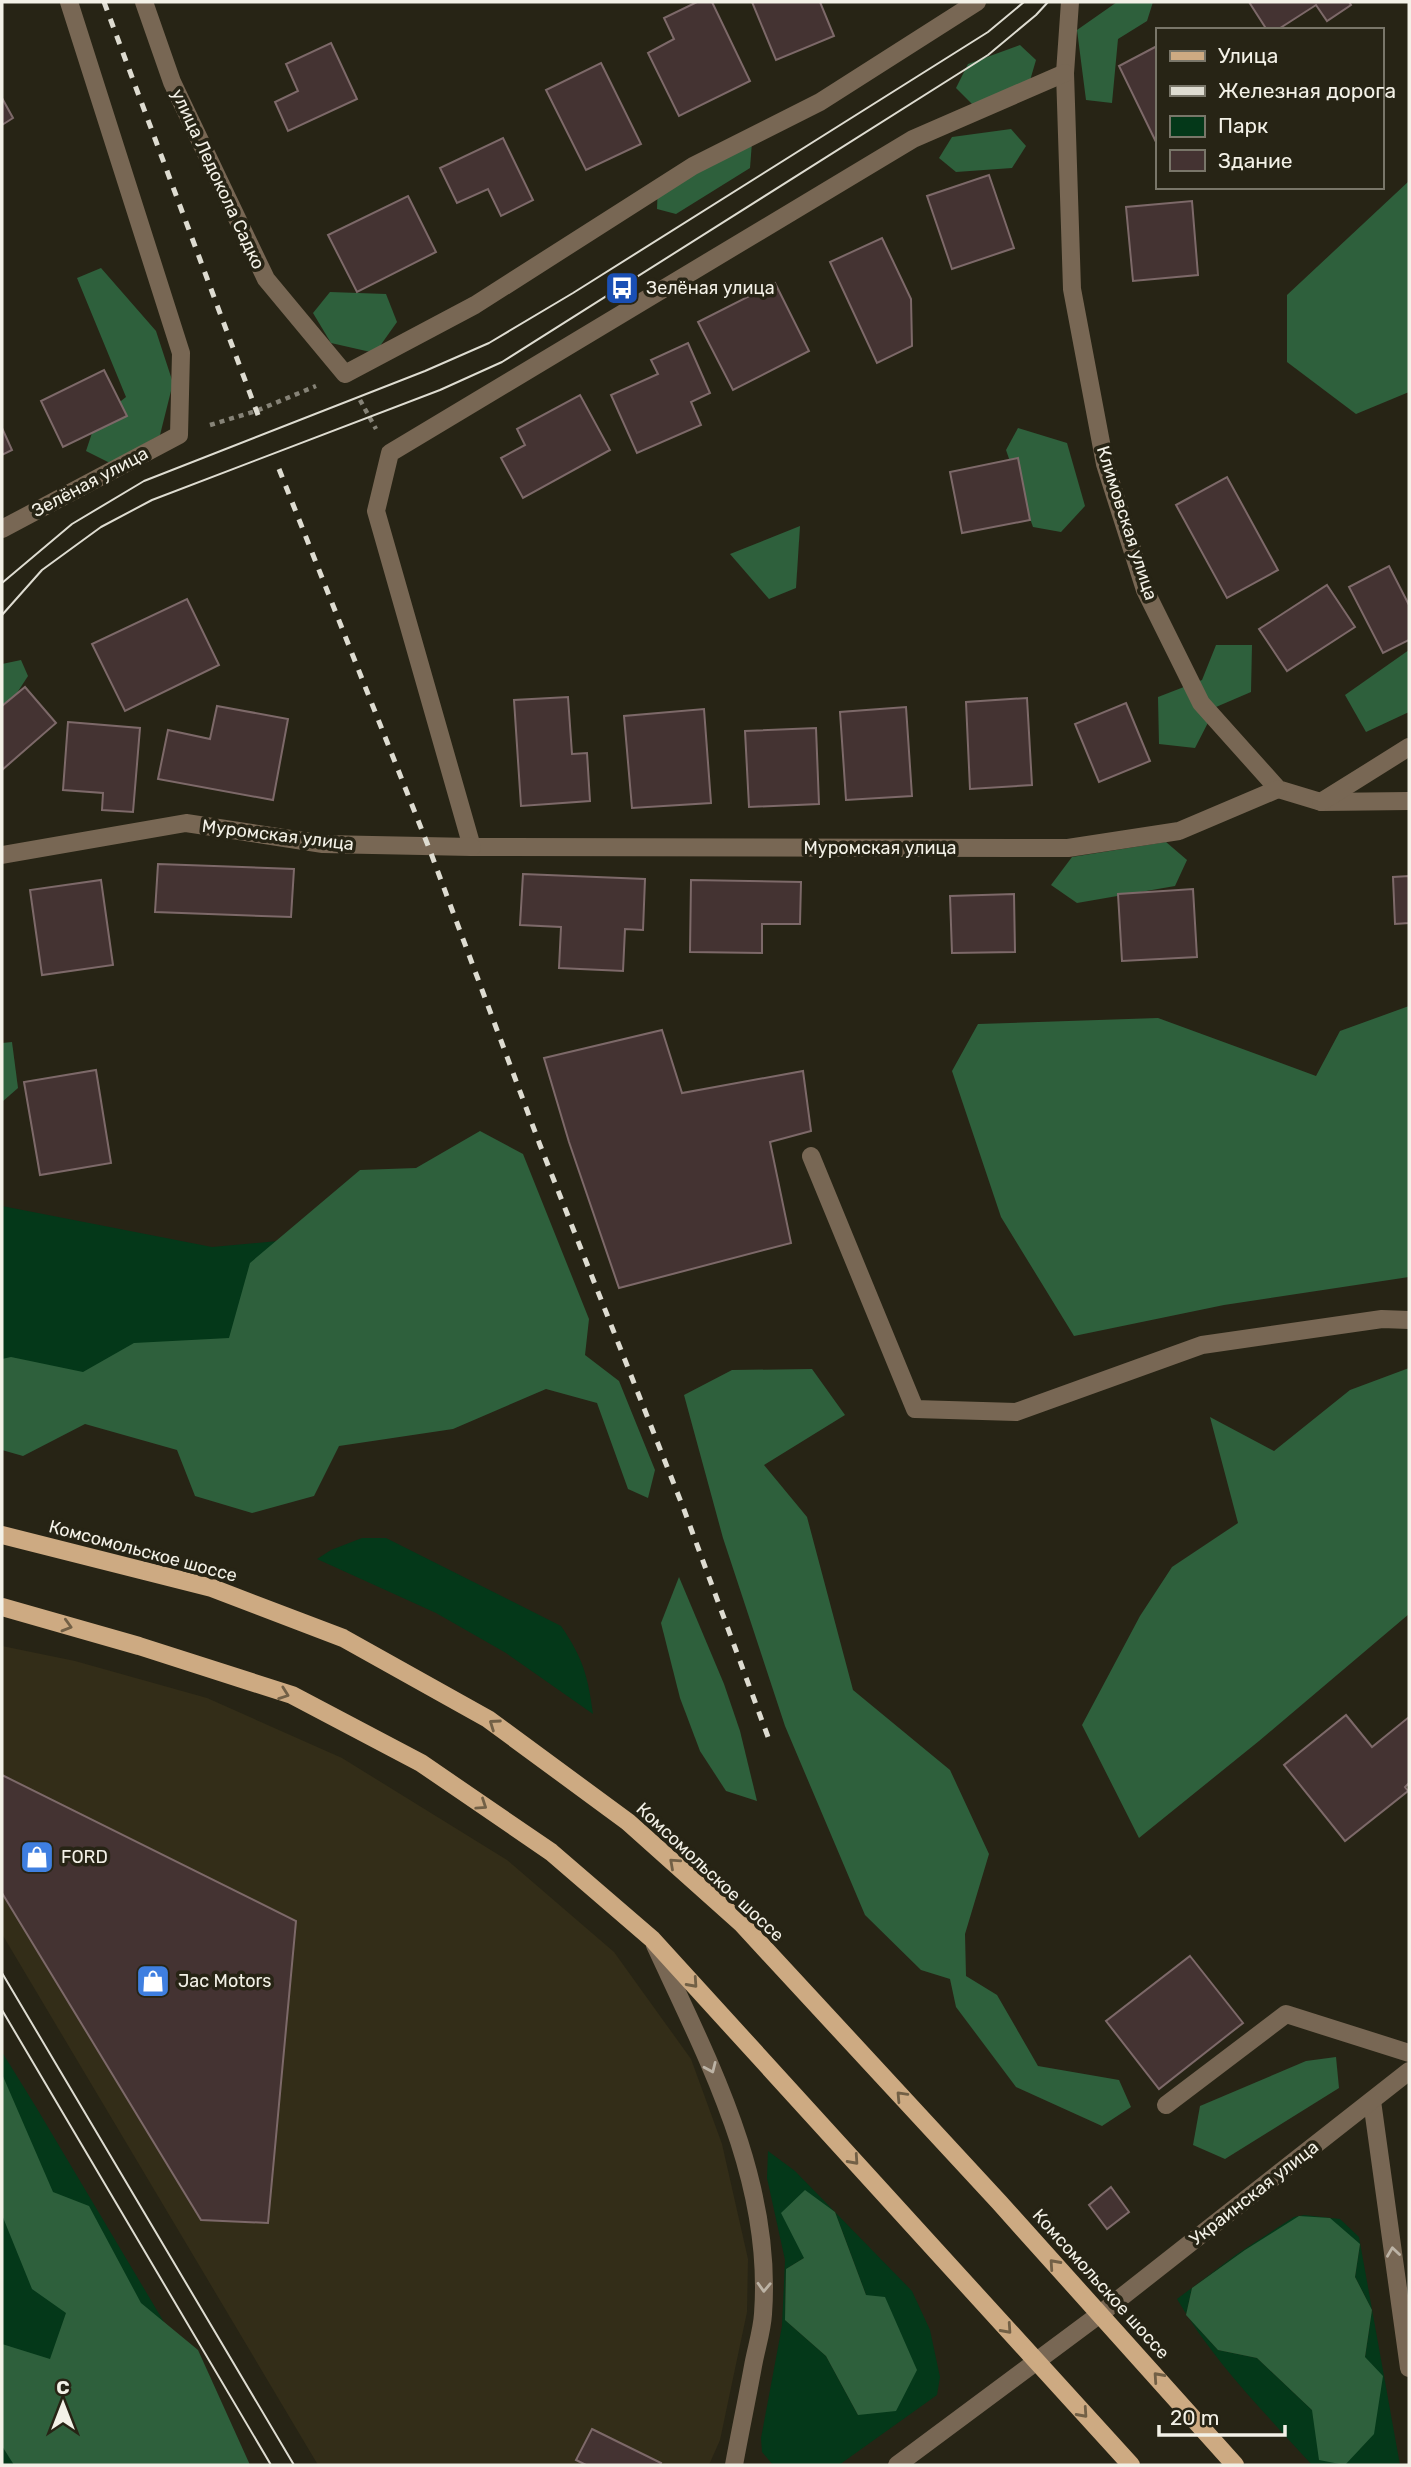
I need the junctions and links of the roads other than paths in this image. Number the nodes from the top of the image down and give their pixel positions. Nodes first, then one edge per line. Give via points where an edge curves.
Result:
1 (69, 2) edge
2 (144, 2) edge
3 (978, 2) edge
4 (1070, 2) edge
5 (1065, 73) junction
6 (2, 528) edge
7 (1409, 747) edge
8 (1278, 789) junction
9 (1409, 801) edge
10 (1321, 802) junction
11 (472, 847) junction
12 (2, 855) edge
13 (811, 1156) dead end
14 (1409, 1320) edge
15 (2, 1535) edge
16 (2, 1607) edge
17 (652, 1939) junction
18 (1409, 2053) edge
19 (1409, 2071) edge
20 (1371, 2101) junction
21 (1166, 2105) dead end
22 (1100, 2314) junction
23 (1038, 2362) junction
24 (1409, 2368) edge
25 (734, 2465) edge
26 (897, 2465) edge
27 (1131, 2465) edge
28 (1235, 2465) edge

1 - 6 street, Зелёная улица via 181,353 179,435
2 - 3 street, улица Ледокола Садко via 172,82 266,279 345,374 475,305 693,166 820,102
4 - 5 street, Климовская улица
5 - 8 street, Климовская улица via 1072,289 1105,464 1145,590 1201,703
5 - 11 street via 913,139 390,453 376,511
7 - 10 street
8 - 10 street
8 - 11 street, Муромская улица via 1179,831 1068,848
9 - 10 street
11 - 12 street, Муромская улица via 323,844 186,823
13 - 14 street via 915,1409 1016,1412 1202,1345 1382,1319
22 -> 15 main road, Комсомольское шоссе via 741,1923 628,1822 488,1719 343,1638 212,1588
16 -> 17 main road via 292,1695 421,1763 551,1852
17 -> 23 main road
17 -> 25 street via 717,2081 755,2192 764,2262 763,2316
18 - 21 street via 1286,2014
19 - 20 street, Украинская улица
20 - 22 street, Украинская улица
24 -> 20 street
22 - 23 street, Украинская улица
28 -> 22 main road, Комсомольское шоссе
23 - 26 street, Украинская улица
23 -> 27 main road

